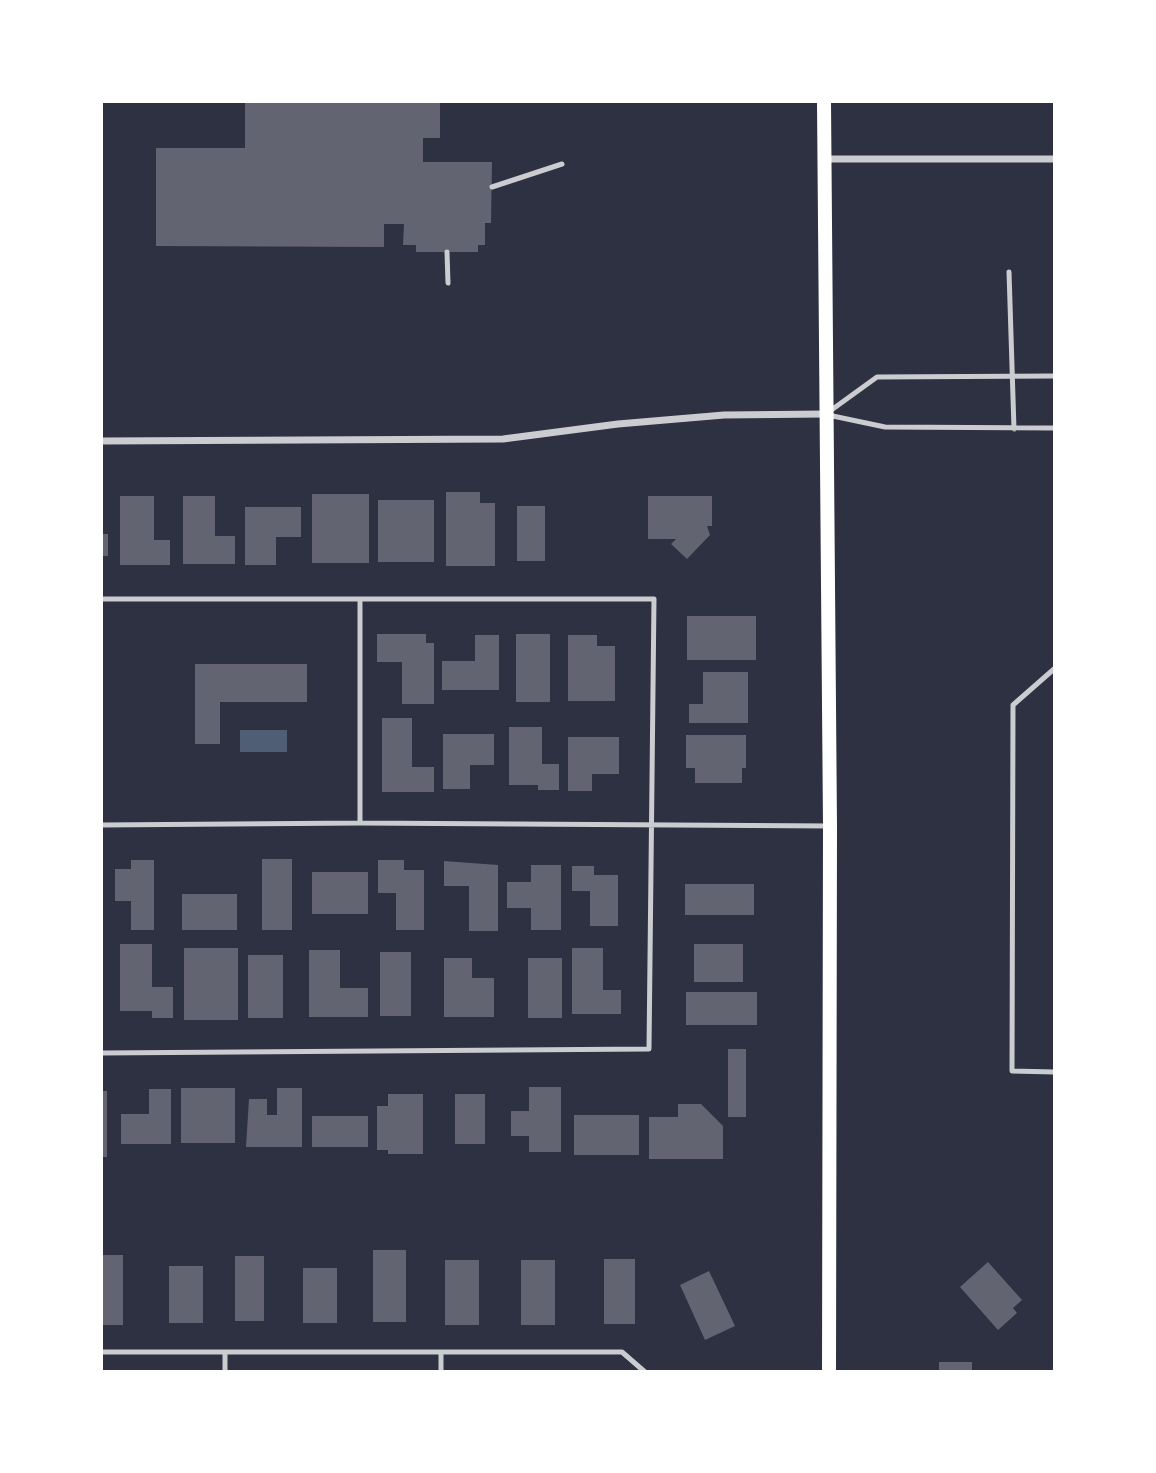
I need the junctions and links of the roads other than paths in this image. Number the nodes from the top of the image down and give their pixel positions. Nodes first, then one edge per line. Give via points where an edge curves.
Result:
1 (824, 102) edge
2 (825, 159) junction
3 (1055, 159) edge
4 (562, 164) dead end
5 (492, 187) dead end
6 (447, 252) dead end
7 (1009, 272) dead end
8 (448, 284) dead end
9 (1014, 376) junction
10 (1055, 376) edge
11 (825, 414) junction
12 (1055, 428) edge
13 (1014, 429) junction
14 (102, 441) edge
15 (102, 598) edge
16 (360, 598) junction
17 (1055, 669) edge
18 (360, 823) junction
19 (651, 824) junction
20 (102, 825) edge
21 (830, 826) junction
22 (102, 1053) edge
23 (1055, 1072) edge
24 (102, 1352) edge
25 (225, 1352) junction
26 (441, 1352) junction
27 (225, 1371) edge
28 (441, 1371) edge
29 (645, 1371) edge
30 (830, 1371) edge

1 - 2 main road
2 - 3 street
2 - 11 main road
4 - 5 lane
6 - 8 lane
7 - 9 lane
9 - 10 lane
9 - 11 lane via 877,377
9 - 13 lane
11 - 13 lane via 885,427
11 - 14 street via 724,415 503,439
11 - 21 main road
12 - 13 lane
15 - 16 lane
16 - 18 lane
16 - 19 lane via 654,598
17 - 23 lane via 1013,705 1012,1017 1012,1071
18 - 19 lane
18 - 20 lane
19 - 21 lane
19 - 22 lane via 649,1049
21 - 30 main road
24 - 25 lane
25 - 26 lane
25 - 27 lane
26 - 28 lane
26 - 29 lane via 622,1352

